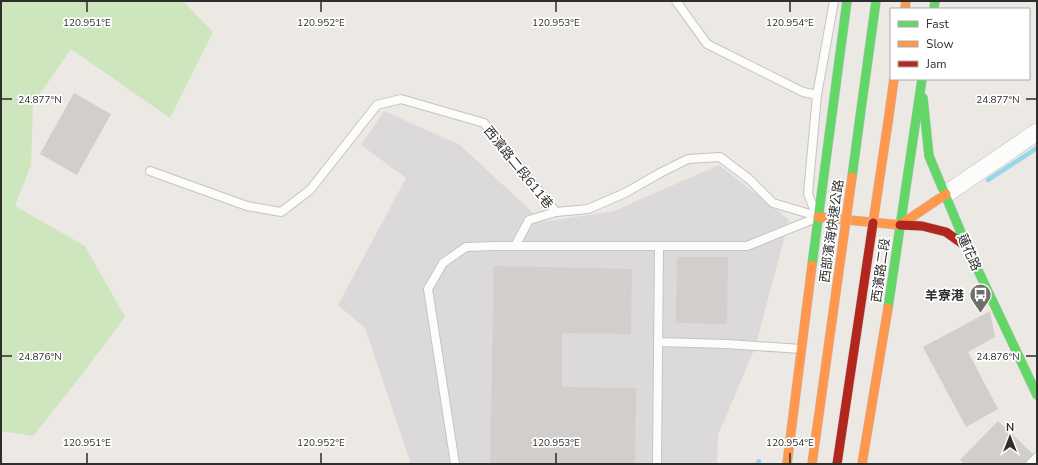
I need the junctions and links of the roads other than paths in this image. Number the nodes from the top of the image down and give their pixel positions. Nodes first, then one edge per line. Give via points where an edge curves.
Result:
1 (676, 1) edge
2 (834, 1) edge
3 (847, 1) edge
4 (876, 1) edge
5 (894, 80) edge
6 (922, 82) edge
7 (817, 95) junction
8 (1037, 132) edge
9 (150, 171) dead end
10 (946, 194) junction
11 (556, 212) junction
12 (818, 217) junction
13 (900, 225) junction
14 (515, 246) junction
15 (659, 246) junction
16 (967, 247) junction
17 (658, 342) junction
18 (800, 349) junction
19 (1037, 395) edge
20 (1037, 456) edge
21 (455, 464) edge
22 (656, 464) edge
23 (787, 464) edge
24 (812, 464) edge
25 (837, 464) edge
26 (862, 464) edge
27 (1030, 464) edge

1 - 7 lane via 707,44 803,92
2 - 7 lane
3 - 12 main road
4 - 24 main road, 西部濱海快速公路, bridge
5 - 25 main road, bridge
6 - 10 main road, 蓮花路 via 929,156
6 - 13 main road, 西濱路二段
7 - 12 lane via 808,194
8 - 10 street
9 - 11 lane, 西濱路二段611巷 via 247,206 280,212 310,190 377,105 401,99 484,122
10 - 13 main road
10 - 16 main road, 蓮花路
11 - 12 lane, 西濱路二段611巷 via 588,209 625,193 688,159 720,157 749,179 773,204
11 - 14 lane via 529,220
12 - 13 main road
12 - 15 lane via 747,246
12 - 18 main road
13 - 16 main road via 922,226 946,232
13 - 26 main road, 西濱路二段
14 - 15 lane
14 - 21 lane via 466,247 443,263 428,289
15 - 17 lane
16 - 19 main road, 蓮花路
17 - 18 lane
17 - 22 lane
18 - 23 main road
20 - 27 lane

